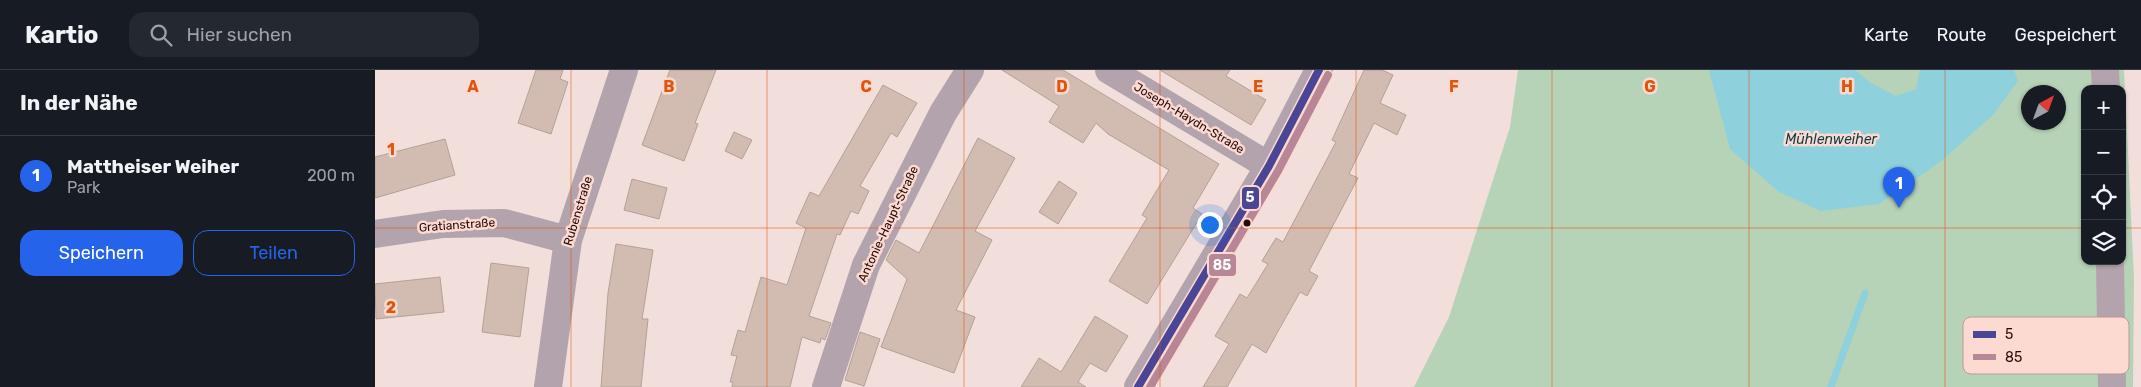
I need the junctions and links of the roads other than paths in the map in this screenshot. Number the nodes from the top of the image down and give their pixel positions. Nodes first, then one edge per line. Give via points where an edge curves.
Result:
1 (624, 70) edge
2 (970, 70) edge
3 (1109, 70) edge
4 (1319, 70) edge
5 (2105, 70) edge
6 (2107, 85) edge
7 (1269, 166) junction
8 (375, 234) edge
9 (568, 240) junction
10 (2109, 265) edge
11 (2111, 317) edge
12 (2113, 374) edge
13 (547, 387) edge
14 (826, 387) edge
15 (1137, 387) edge
16 (2113, 387) edge

1 - 9 street, Rubenstraße
2 - 14 street, Antonie-Haupt-Straße via 943,112 866,265
3 - 7 street, Joseph-Haydn-Straße
4 - 7 street
5 - 6 street
7 - 15 street
8 - 9 street, Gratianstraße via 443,224 503,222
9 - 13 street, Rubenstraße
10 - 11 street
12 - 16 street

